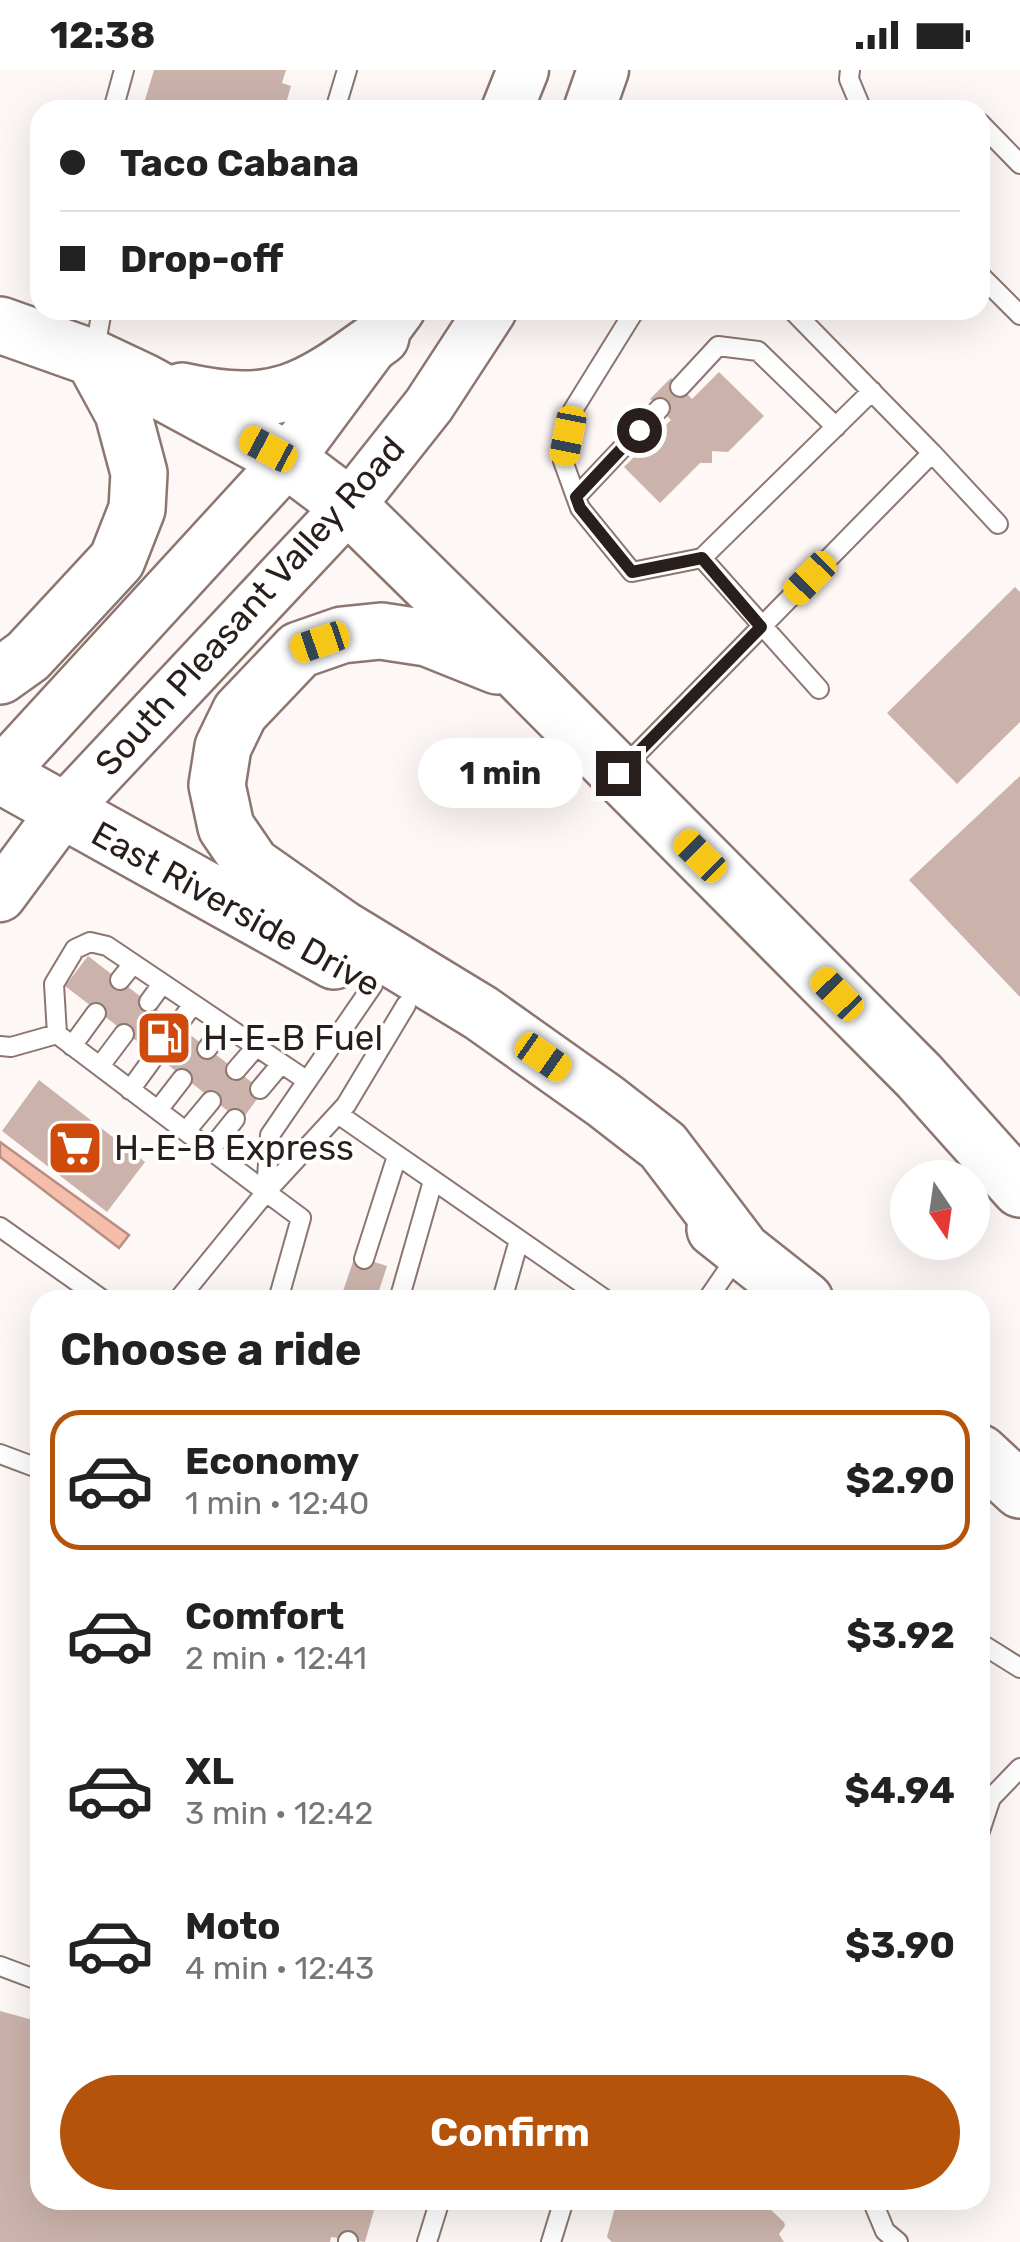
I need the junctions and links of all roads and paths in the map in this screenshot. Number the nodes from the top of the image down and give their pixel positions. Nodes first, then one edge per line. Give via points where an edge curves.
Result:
1 (124, 70) edge
2 (347, 70) edge
3 (523, 70) edge
4 (603, 70) edge
5 (850, 70) edge
6 (116, 100) edge
7 (338, 100) edge
8 (511, 100) edge
9 (592, 100) edge
10 (858, 100) edge
11 (990, 133) edge
12 (1020, 164) edge
13 (990, 284) edge
14 (1020, 314) edge
15 (485, 320) edge
16 (629, 320) edge
17 (802, 320) edge
18 (0, 324) edge
19 (390, 324) edge
20 (98, 334) edge
21 (144, 382) junction
22 (680, 387) dead end
23 (872, 392) junction
24 (660, 408) dead end
25 (836, 427) junction
26 (932, 453) junction
27 (288, 460) junction
28 (576, 497) junction
29 (349, 506) junction
30 (998, 524) dead end
31 (702, 558) junction
32 (761, 627) junction
33 (0, 676) edge
34 (523, 676) junction
35 (819, 689) dead end
36 (618, 773) junction
37 (0, 774) edge
38 (63, 811) junction
39 (0, 896) edge
40 (132, 964) junction
41 (120, 980) dead end
42 (162, 984) junction
43 (389, 995) junction
44 (148, 1002) dead end
45 (193, 1004) junction
46 (96, 1013) dead end
47 (178, 1025) dead end
48 (224, 1026) junction
49 (124, 1034) dead end
50 (65, 1040) junction
51 (0, 1046) edge
52 (256, 1047) junction
53 (207, 1049) dead end
54 (154, 1057) dead end
55 (281, 1064) junction
56 (100, 1066) junction
57 (236, 1070) dead end
58 (182, 1079) dead end
59 (306, 1080) junction
60 (260, 1089) dead end
61 (130, 1090) junction
62 (211, 1101) dead end
63 (158, 1110) junction
64 (338, 1114) junction
65 (235, 1120) dead end
66 (186, 1132) junction
67 (210, 1150) junction
68 (397, 1156) junction
69 (433, 1181) junction
70 (1020, 1189) edge
71 (266, 1192) junction
72 (0, 1227) edge
73 (519, 1240) junction
74 (742, 1250) junction
75 (364, 1259) dead end
76 (89, 1290) edge
77 (186, 1290) edge
78 (281, 1290) edge
79 (402, 1290) edge
80 (505, 1290) edge
81 (592, 1290) edge
82 (715, 1290) edge
83 (792, 1290) edge
84 (0, 1454) edge
85 (990, 1463) edge
86 (30, 1465) edge
87 (1020, 1490) edge
88 (990, 1649) edge
89 (1020, 1668) edge
90 (1020, 1768) edge
91 (990, 1792) edge
92 (0, 1966) edge
93 (30, 1977) edge
94 (437, 2210) edge
95 (561, 2210) edge
96 (876, 2210) edge
97 (428, 2242) edge
98 (551, 2242) edge
99 (898, 2242) edge

1 - 6 lane
2 - 7 lane
3 - 8 main road
4 - 9 main road
5 - 10 lane
11 - 12 lane
13 - 14 lane
15 - 29 main road, South Pleasant Valley Road via 430,405
16 - 28 lane via 573,410 563,461
17 - 23 lane
18 - 20 main road
19 - 21 main road via 326,376 281,396 210,397
19 - 27 main road, South Pleasant Valley Road
20 - 21 main road
20 - 33 main road via 139,473 136,509 116,560 28,656
21 - 27 main road
22 - 25 lane via 718,346 758,351
23 - 25 lane
23 - 26 lane
24 - 28 lane
25 - 31 lane
26 - 30 lane
26 - 32 lane
27 - 29 main road
27 - 37 main road, South Pleasant Valley Road
28 - 31 lane via 632,572
29 - 34 main road
29 - 38 main road, South Pleasant Valley Road
31 - 32 lane
32 - 35 lane
32 - 36 lane
34 - 36 main road
34 - 74 main road via 427,638 381,631 299,650 240,712 223,748 217,785 226,827 252,865 480,1014 663,1146
36 - 70 main road via 919,1076
37 - 38 main road, East Riverside Drive
38 - 39 main road, South Pleasant Valley Road
38 - 43 main road, East Riverside Drive
40 - 41 lane
40 - 42 lane
40 - 50 lane via 107,946 90,942 75,949 54,984
42 - 44 lane
42 - 45 lane
43 - 59 lane
43 - 64 lane
43 - 74 main road, East Riverside Drive
45 - 47 lane
45 - 48 lane
46 - 50 lane
48 - 52 lane
48 - 53 lane
49 - 56 lane
50 - 51 lane
50 - 56 lane
52 - 55 lane
52 - 57 lane
54 - 61 lane
55 - 59 lane
55 - 60 lane
56 - 61 lane
58 - 63 lane
59 - 71 lane via 270,1135
61 - 63 lane
62 - 66 lane
63 - 66 lane
64 - 68 lane
64 - 71 lane
65 - 67 lane
66 - 67 lane
67 - 71 lane
68 - 69 lane
68 - 75 lane
69 - 73 lane
69 - 79 lane
71 - 77 lane
71 - 78 lane via 301,1218
72 - 76 lane
73 - 80 lane
73 - 81 lane
74 - 82 lane
74 - 83 main road, East Riverside Drive
84 - 86 lane
85 - 87 main road
88 - 89 lane
90 - 91 lane
92 - 93 lane
94 - 97 lane
95 - 98 lane
96 - 99 lane

